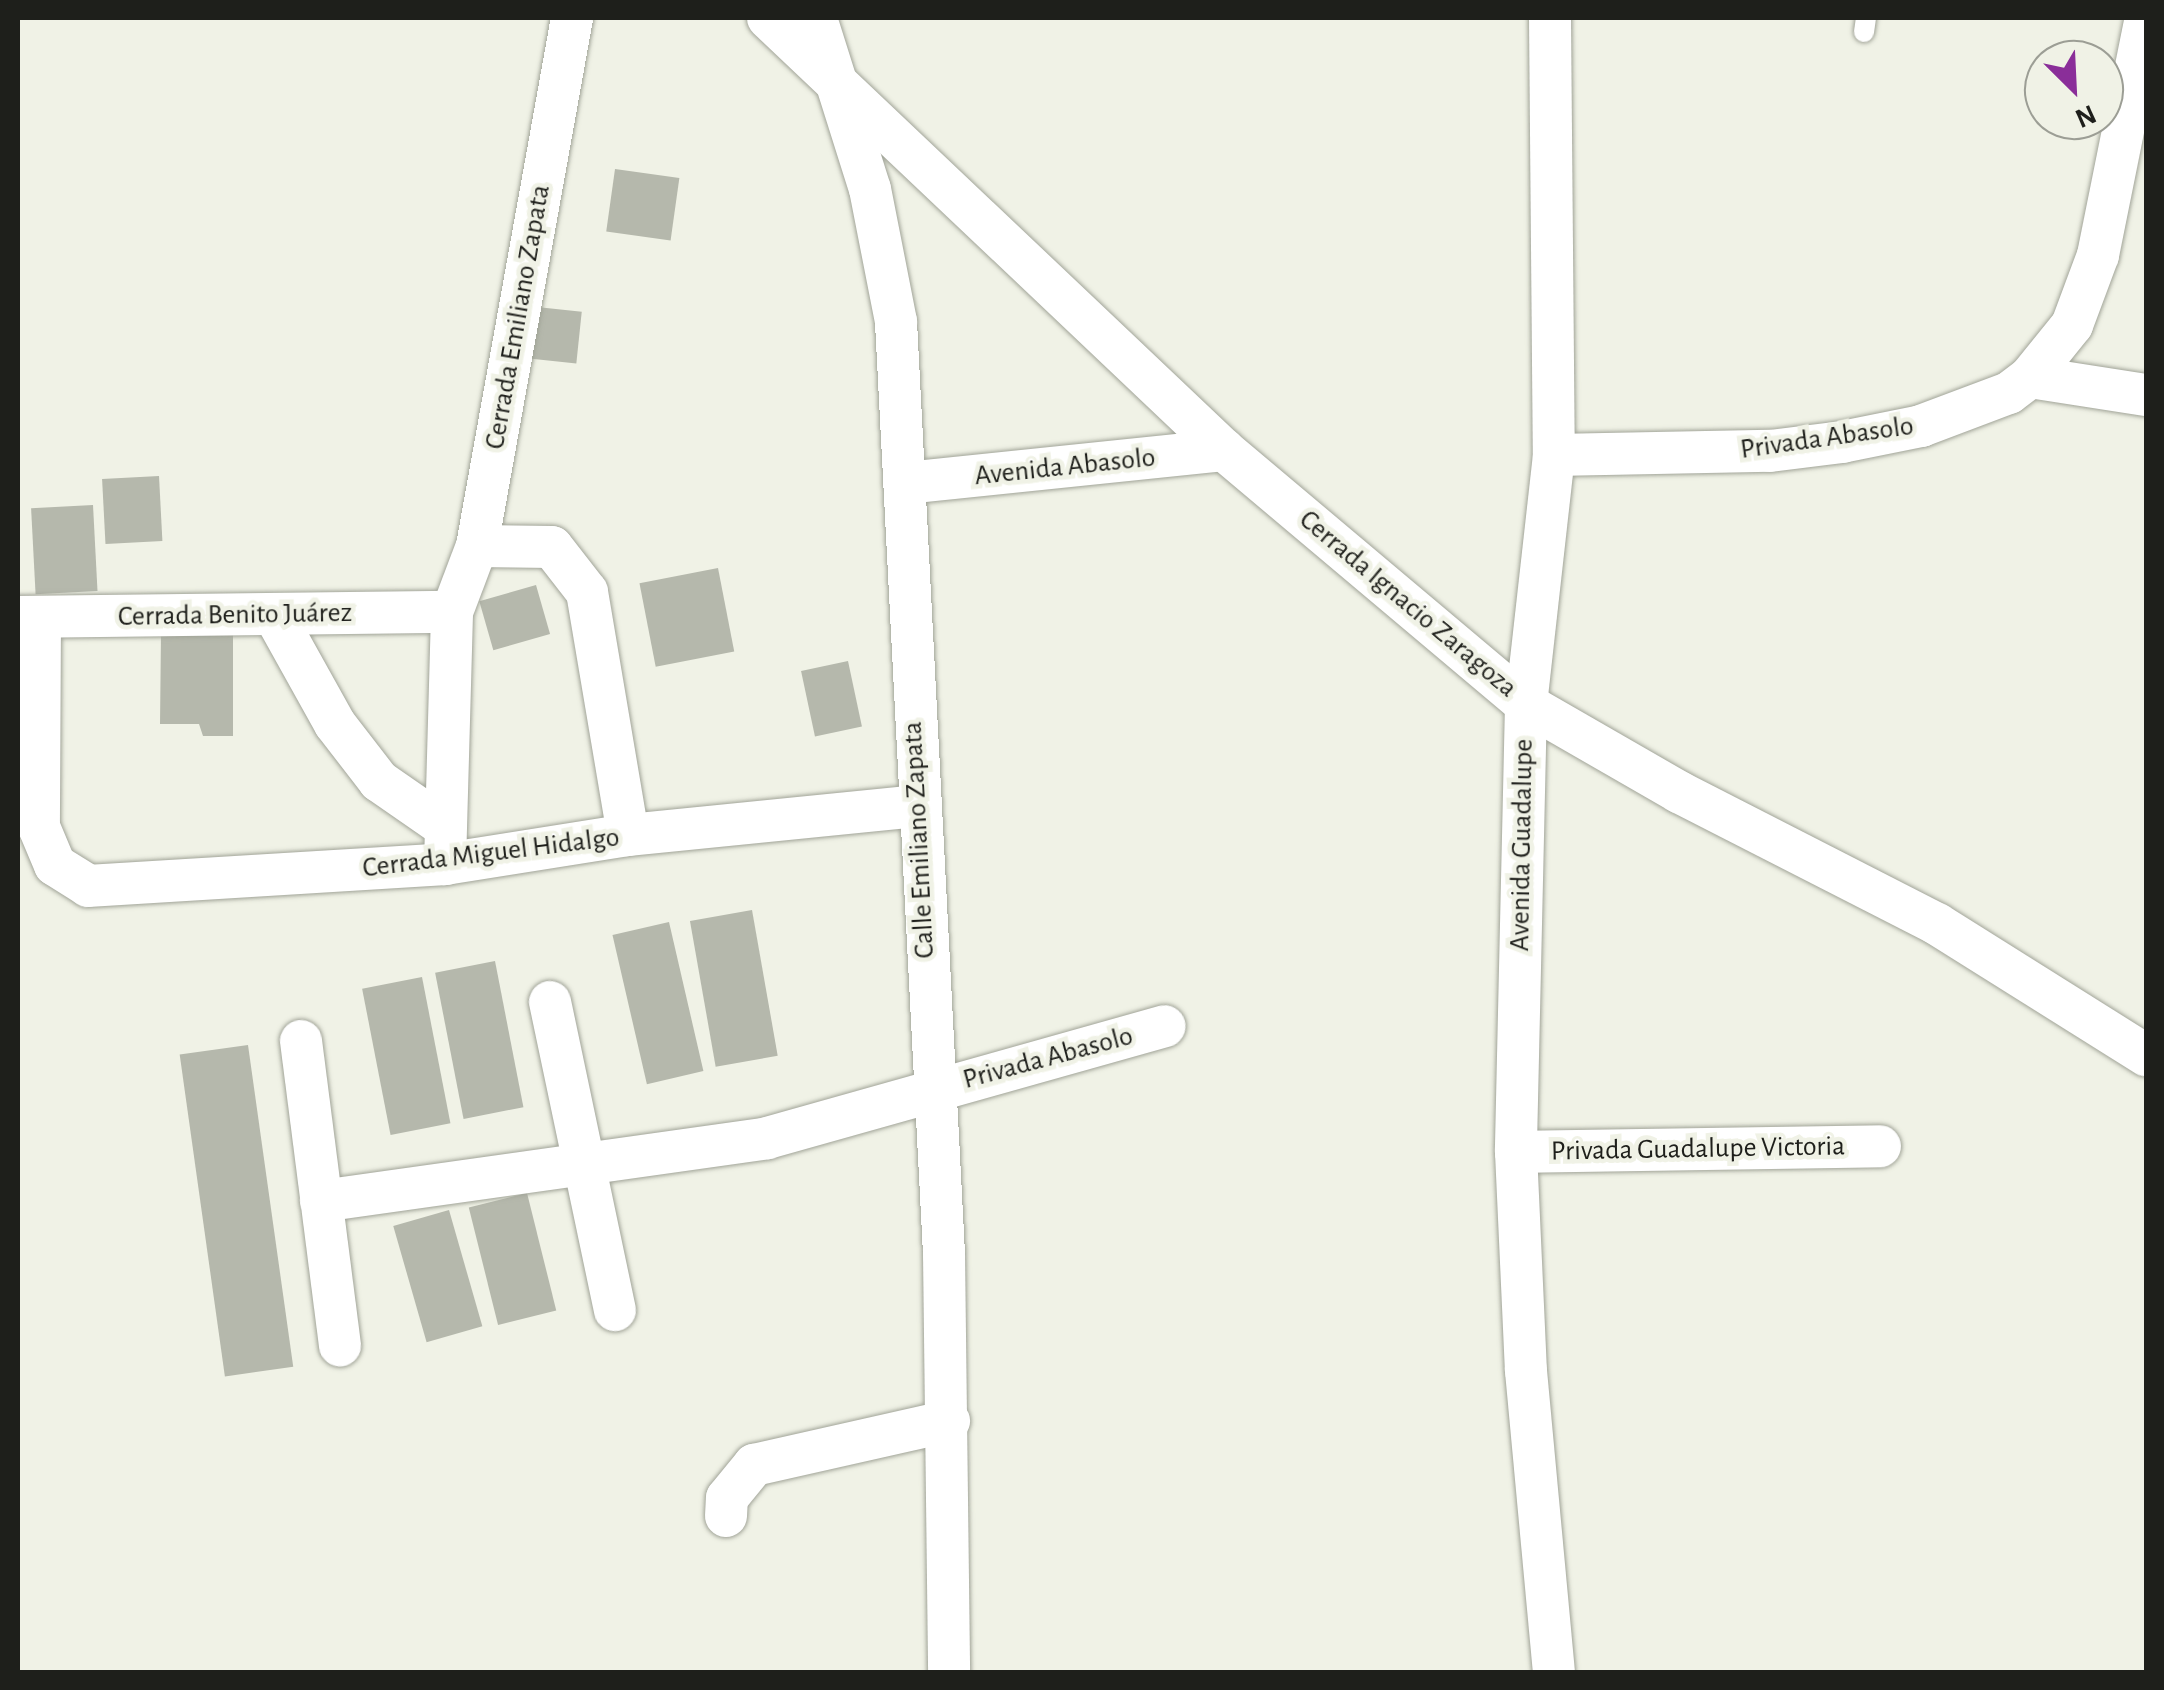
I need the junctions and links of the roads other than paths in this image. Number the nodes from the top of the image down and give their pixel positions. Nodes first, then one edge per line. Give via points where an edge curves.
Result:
1 (572, 18) edge
2 (768, 18) edge
3 (816, 18) edge
4 (1550, 18) edge
5 (2146, 18) edge
6 (838, 86) junction
7 (2138, 114) edge
8 (2030, 377) junction
9 (2146, 394) edge
10 (1224, 450) junction
11 (1554, 455) junction
12 (906, 483) junction
13 (477, 546) junction
14 (452, 612) junction
15 (29, 617) edge
16 (276, 618) junction
17 (1526, 704) junction
18 (916, 806) junction
19 (628, 835) junction
20 (444, 845) junction
21 (550, 1002) dead end
22 (1165, 1026) dead end
23 (301, 1041) dead end
24 (2145, 1052) edge
25 (932, 1090) junction
26 (1880, 1146) dead end
27 (1516, 1152) junction
28 (583, 1163) junction
29 (322, 1201) junction
30 (614, 1310) dead end
31 (340, 1346) dead end
32 (949, 1420) junction
33 (726, 1516) dead end
34 (950, 1672) edge
35 (1554, 1672) edge

1 - 13 street, Cerrada Emiliano Zapata
2 - 6 street, Cerrada Ignacio Zaragoza
3 - 6 street, Calle Emiliano Zapata
4 - 11 street, Avenida Guadalupe
5 - 7 street
6 - 10 street, Cerrada Ignacio Zaragoza
6 - 12 street, Calle Emiliano Zapata via 870,189 896,322
7 - 8 street via 2072,325
8 - 9 street
8 - 11 street, Privada Abasolo via 2009,394 1921,426 1842,442 1770,451
10 - 12 street, Avenida Abasolo
10 - 17 street, Cerrada Ignacio Zaragoza
11 - 17 street, Avenida Guadalupe
12 - 18 street, Calle Emiliano Zapata
13 - 14 street, Cerrada Emiliano Zapata
13 - 19 street via 552,547 587,592
14 - 16 street, Cerrada Benito Juárez
14 - 20 street, Cerrada Emiliano Zapata
15 - 16 street, Cerrada Benito Juárez
15 - 20 street, Cerrada Miguel Hidalgo via 39,827 68,878 112,889
16 - 20 street via 335,724 379,781
17 - 24 street, Cerrada Ignacio Zaragoza via 1937,924
17 - 27 street, Avenida Guadalupe
18 - 19 street, Cerrada Miguel Hidalgo
18 - 25 street, Calle Emiliano Zapata
19 - 20 street, Cerrada Miguel Hidalgo
21 - 28 street
22 - 25 street, Privada Abasolo
23 - 29 street
25 - 28 street, Privada Abasolo via 767,1138
25 - 32 street, Calle Emiliano Zapata
26 - 27 street, Privada Guadalupe Victoria
27 - 35 street, Avenida Guadalupe via 1526,1371
28 - 29 street, Privada Abasolo
28 - 30 street
29 - 31 street
32 - 33 street via 778,1456 738,1478
32 - 34 street, Calle Emiliano Zapata

